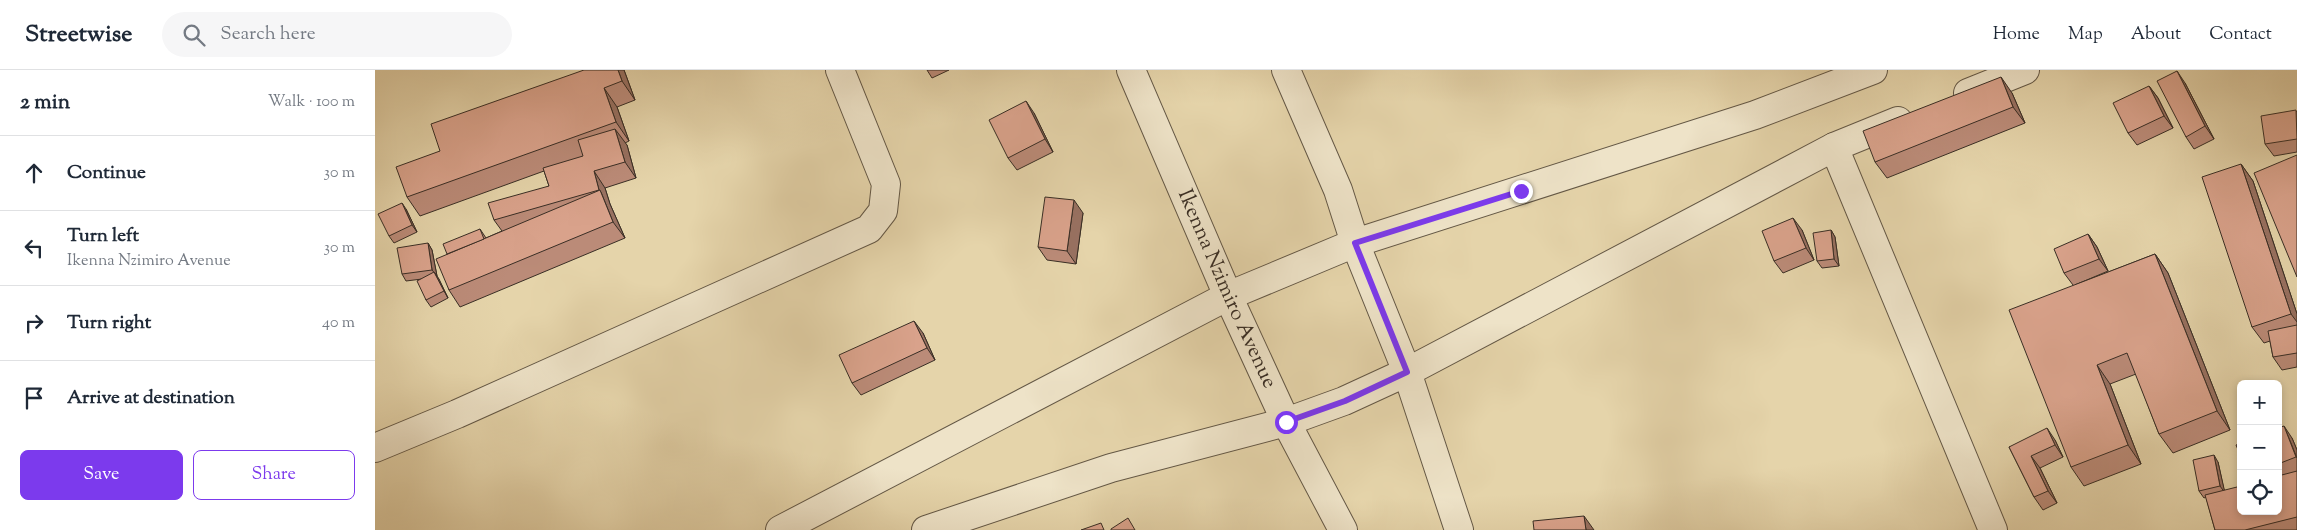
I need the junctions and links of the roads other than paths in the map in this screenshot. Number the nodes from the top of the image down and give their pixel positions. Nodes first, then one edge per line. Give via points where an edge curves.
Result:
1 (840, 70) edge
2 (1131, 70) edge
3 (1286, 70) edge
4 (1873, 70) edge
5 (2025, 70) edge
6 (1834, 147) junction
7 (1355, 243) junction
8 (1227, 296) junction
9 (1407, 372) junction
10 (1286, 422) junction
11 (375, 448) edge
12 (780, 530) edge
13 (926, 530) edge
14 (1343, 530) edge
15 (1459, 530) edge
16 (1993, 530) edge

1 - 11 street via 886,184 883,211 869,229
2 - 8 street, Ikenna Nzimiro Avenue
3 - 7 street via 1338,190
4 - 7 street via 1755,115
5 - 6 street
6 - 9 street
6 - 16 street
7 - 8 street
7 - 9 street
8 - 10 street, Ikenna Nzimiro Avenue
8 - 12 street
9 - 10 street via 1345,401
9 - 15 street
10 - 13 street via 1111,468
10 - 14 street, Ikenna Nzimiro Avenue

